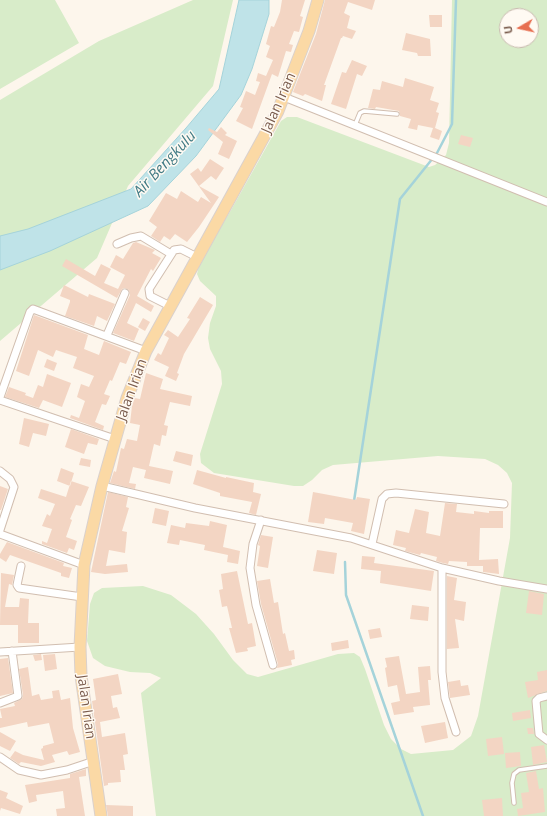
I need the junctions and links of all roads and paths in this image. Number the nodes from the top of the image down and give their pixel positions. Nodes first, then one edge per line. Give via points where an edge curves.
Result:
1 (318, 0) edge
2 (284, 97) junction
3 (397, 114) dead end
4 (355, 126) junction
5 (547, 202) edge
6 (117, 244) dead end
7 (171, 254) junction
8 (197, 257) junction
9 (125, 293) dead end
10 (170, 306) junction
11 (107, 335) junction
12 (146, 351) junction
13 (0, 397) edge
14 (0, 400) edge
15 (115, 439) junction
16 (0, 471) edge
17 (102, 486) junction
18 (504, 504) dead end
19 (261, 520) junction
20 (0, 530) edge
21 (0, 534) edge
22 (372, 544) junction
23 (21, 566) dead end
24 (84, 566) junction
25 (442, 568) junction
26 (547, 589) edge
27 (82, 597) junction
28 (80, 647) junction
29 (12, 651) junction
30 (0, 652) edge
31 (273, 665) dead end
32 (547, 696) edge
33 (0, 703) edge
34 (456, 732) dead end
35 (547, 740) edge
36 (0, 757) edge
37 (94, 761) junction
38 (547, 766) edge
39 (514, 804) dead end
40 (101, 816) edge

1 - 2 main road, Jalan Irian
2 - 4 street
2 - 8 main road, Jalan Irian
3 - 4 lane via 364,111 360,113
4 - 5 street
6 - 7 street via 141,236
7 - 8 street via 178,249
7 - 10 street via 149,291 150,296
8 - 10 main road, Jalan Irian
9 - 11 street
10 - 12 main road, Jalan Irian
11 - 12 street
11 - 13 street via 32,310 14,352
12 - 15 main road, Jalan Irian via 127,398
14 - 15 street
15 - 17 main road, Jalan Irian
16 - 20 street via 10,479 14,488
17 - 19 street via 195,508
17 - 24 main road, Jalan Irian
18 - 22 street via 387,494 382,499
19 - 22 street
19 - 31 street via 253,544 250,568 256,605
21 - 24 street
22 - 25 street
23 - 27 street via 17,585 19,588
24 - 27 main road, Jalan Irian
25 - 26 street
25 - 34 street via 442,672 445,698
27 - 28 main road, Jalan Irian
28 - 29 street
28 - 37 main road, Jalan Irian via 81,676
29 - 30 street
29 - 33 street via 18,696
32 - 35 street via 536,701 539,734
36 - 37 street via 19,770 41,775 68,770
37 - 40 main road, Jalan Irian
38 - 39 lane via 528,768 514,774

